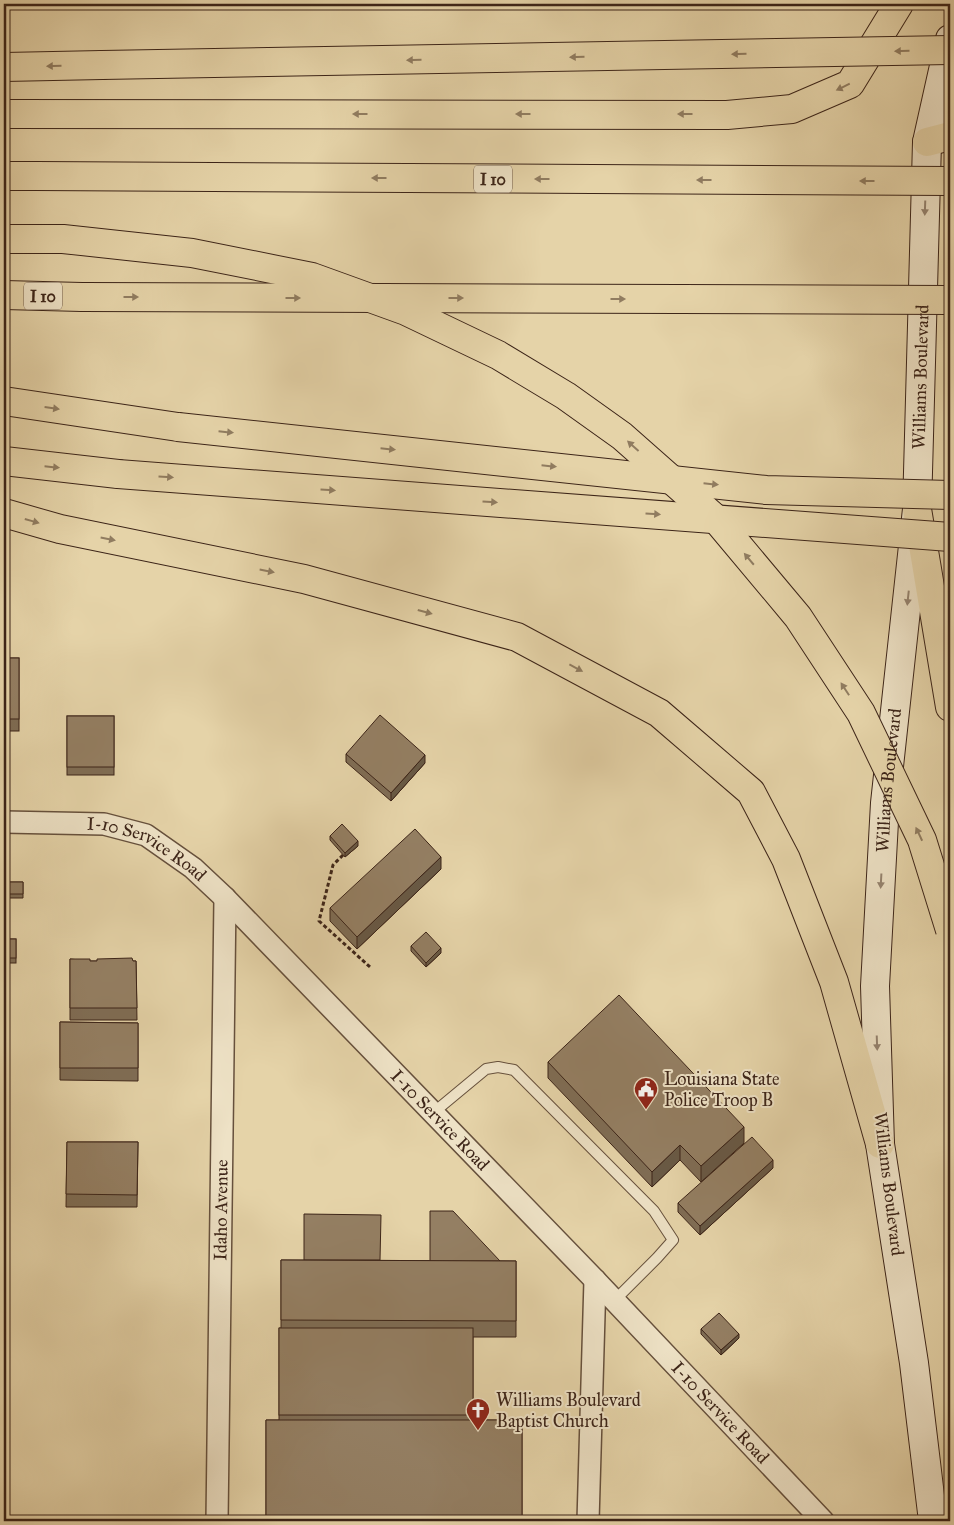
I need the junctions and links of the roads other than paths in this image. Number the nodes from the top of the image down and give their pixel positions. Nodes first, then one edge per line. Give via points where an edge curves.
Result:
1 (899, 4) edge
2 (950, 39) edge
3 (950, 50) edge
4 (4, 67) edge
5 (4, 114) edge
6 (939, 139) edge
7 (4, 176) edge
8 (950, 181) edge
9 (4, 239) edge
10 (4, 295) edge
11 (950, 300) edge
12 (4, 401) edge
13 (4, 462) edge
14 (950, 495) edge
15 (917, 509) junction
16 (4, 513) edge
17 (950, 537) edge
18 (950, 708) edge
19 (4, 822) edge
20 (225, 898) junction
21 (950, 930) edge
22 (433, 1113) junction
23 (880, 1144) junction
24 (595, 1280) junction
25 (614, 1301) junction
26 (217, 1521) edge
27 (588, 1521) edge
28 (823, 1521) edge
29 (934, 1521) edge

1 -> 5 highway via 850,84 792,109 727,114
2 - 6 main road, Williams Boulevard
3 -> 4 highway, bridge
6 -> 15 main road, Williams Boulevard
8 -> 7 highway, I 10, bridge
21 -> 9 highway, bridge via 922,840 861,713 798,617 716,519 622,436 566,396 498,355 406,311 312,277 192,253 63,239
10 -> 11 highway, I 10, bridge
12 -> 14 highway, bridge via 178,426 766,490
13 -> 17 highway, bridge via 118,474
15 - 18 highway
15 -> 23 main road, Williams Boulevard via 883,832 875,986
16 -> 23 highway via 60,529 304,579 517,637 659,713 751,792 786,860 834,982
19 - 20 street, I-10 Service Road via 104,824 146,835 193,868
20 - 22 street, I-10 Service Road
20 - 26 street, Idaho Avenue
22 - 24 street, I-10 Service Road
22 - 25 lane via 486,1069 514,1070 654,1211 673,1240
23 - 29 main road, Williams Boulevard via 914,1363
24 - 25 street, I-10 Service Road
24 - 27 street
25 - 28 street, I-10 Service Road

